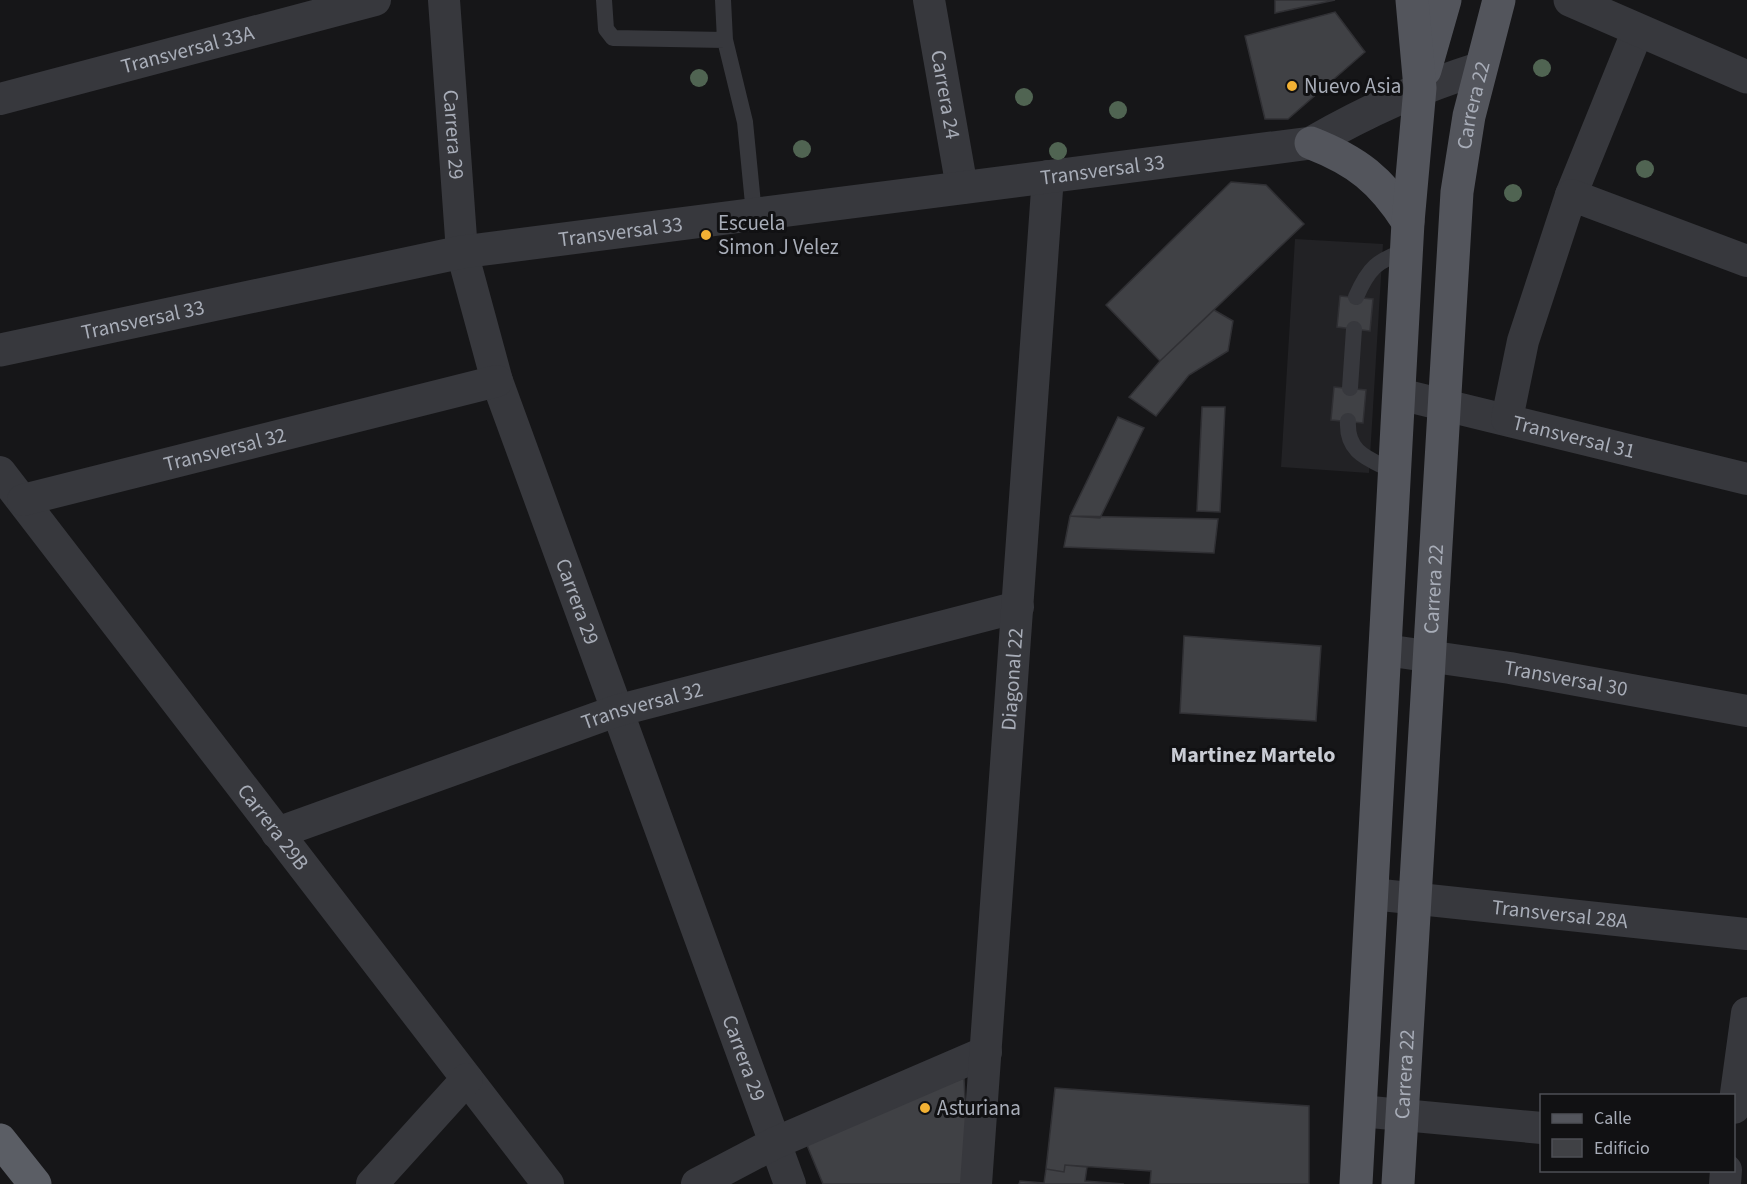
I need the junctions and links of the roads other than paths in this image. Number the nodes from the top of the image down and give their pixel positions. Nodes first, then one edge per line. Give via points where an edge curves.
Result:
1 (375, 0) edge
2 (444, 0) edge
3 (604, 0) edge
4 (723, 0) edge
5 (929, 0) edge
6 (1412, 0) edge
7 (1445, 0) edge
8 (1499, 0) edge
9 (1569, 0) edge
10 (1638, 30) junction
11 (725, 40) junction
12 (1481, 68) junction
13 (1747, 77) edge
14 (1420, 88) junction
15 (0, 99) edge
16 (1311, 143) junction
17 (1048, 176) junction
18 (962, 188) junction
19 (1571, 195) junction
20 (754, 214) junction
21 (1408, 236) junction
22 (462, 252) junction
23 (1747, 261) edge
24 (1356, 297) dead end
25 (1354, 329) dead end
26 (0, 350) edge
27 (497, 381) junction
28 (1350, 388) dead end
29 (1399, 394) junction
30 (1445, 405) junction
31 (1507, 419) junction
32 (1348, 422) dead end
33 (0, 472) edge
34 (1395, 472) junction
35 (1747, 479) edge
36 (23, 500) junction
37 (1018, 607) junction
38 (1385, 650) junction
39 (1429, 656) junction
40 (616, 711) junction
41 (1747, 711) edge
42 (277, 833) junction
43 (1372, 894) junction
44 (1415, 896) junction
45 (1747, 934) edge
46 (1746, 1022) edge
47 (986, 1052) junction
48 (467, 1079) junction
49 (1735, 1101) edge
50 (1360, 1112) junction
51 (1402, 1115) junction
52 (1540, 1128) edge
53 (0, 1140) edge
54 (775, 1143) junction
55 (35, 1184) edge
56 (372, 1184) edge
57 (548, 1184) edge
58 (697, 1184) edge
59 (790, 1184) edge
60 (976, 1184) edge
61 (1356, 1184) edge
62 (1398, 1184) edge

1 - 15 street, Transversal 33A
2 - 22 street, Carrera 29
3 - 11 lane via 606,29 613,38
4 - 11 lane
5 - 18 street, Carrera 24
6 - 14 main road, Carrera 22
7 - 14 main road, Carrera 22
8 - 12 main road, Carrera 22
9 - 10 street
10 - 13 street
10 - 19 street
11 - 20 lane via 746,122
12 - 14 street, Transversal 33
12 - 30 main road, Carrera 22 via 1457,192
14 - 16 street, Transversal 33 via 1367,111
14 - 21 main road, Carrera 22
16 - 17 street, Transversal 33
16 - 21 main road via 1368,172 1391,195
17 - 18 street, Transversal 33
17 - 37 street, Diagonal 22
18 - 20 street, Transversal 33
19 - 23 street
19 - 31 street via 1523,341
20 - 22 street, Transversal 33
21 - 24 lane via 1365,276
21 - 29 main road, Carrera 22
22 - 26 street, Transversal 33
22 - 27 street, Carrera 29
25 - 28 lane
27 - 36 street, Transversal 32
27 - 40 street, Carrera 29
29 - 30 street, Transversal 31
29 - 34 main road, Carrera 22
30 - 31 street, Transversal 31
30 - 39 main road, Carrera 22
31 - 35 street, Transversal 31
32 - 34 lane via 1347,435 1352,446
33 - 36 street, Carrera 29B
34 - 38 main road, Carrera 22
36 - 42 street, Carrera 29B
37 - 40 street, Transversal 32
37 - 47 street, Diagonal 22
38 - 39 street, Transversal 30
38 - 43 main road, Carrera 22
39 - 41 street, Transversal 30
39 - 44 main road, Carrera 22
40 - 42 street, Transversal 32
40 - 54 street, Carrera 29
42 - 48 street, Carrera 29B
43 - 44 street, Transversal 28A
43 - 50 main road, Carrera 22
44 - 45 street, Transversal 28A
44 - 51 main road, Carrera 22
46 - 49 street
47 - 54 street
47 - 60 street, Diagonal 22
48 - 56 street
48 - 57 street, Carrera 29B
50 - 51 street
50 - 61 main road, Carrera 22
51 - 52 street
51 - 62 main road, Carrera 22
53 - 55 highway
54 - 58 street
54 - 59 street, Carrera 29

